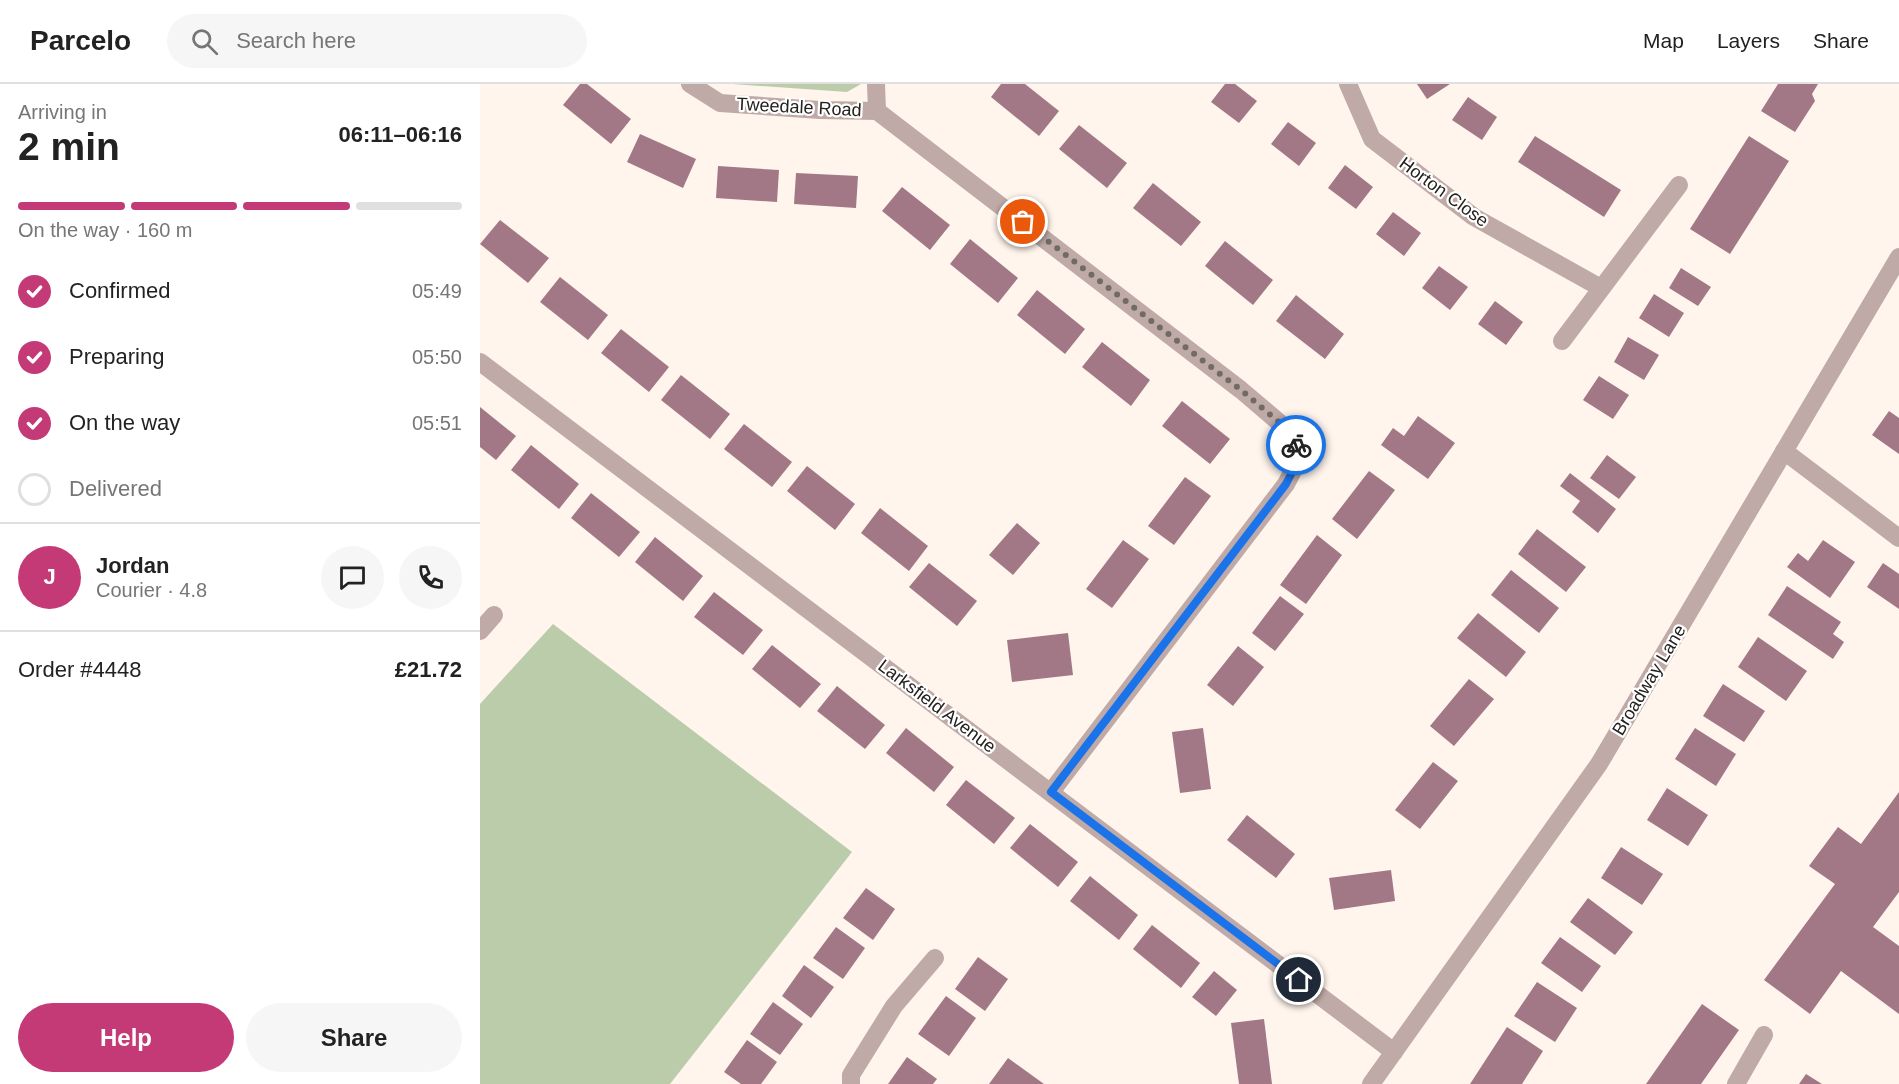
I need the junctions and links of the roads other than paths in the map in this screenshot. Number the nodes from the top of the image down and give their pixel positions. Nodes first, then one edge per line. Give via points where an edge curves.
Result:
1 (690, 84) edge
2 (876, 84) edge
3 (1348, 84) edge
4 (877, 111) junction
5 (1679, 185) dead end
6 (1899, 257) edge
7 (1601, 288) junction
8 (1562, 341) dead end
9 (480, 362) edge
10 (1784, 451) junction
11 (1899, 538) edge
12 (494, 615) dead end
13 (480, 631) edge
14 (1051, 792) junction
15 (935, 958) dead end
16 (1764, 1035) dead end
17 (1394, 1052) junction
18 (851, 1084) edge
19 (1371, 1084) edge
20 (1736, 1084) edge

1 - 4 street, Tweedale Road via 720,103
2 - 4 street, Tweedale Road
3 - 7 street, Horton Close via 1372,139 1474,217
4 - 14 street, Tweedale Road via 1241,390 1294,435 1299,459 1286,484
5 - 7 street
6 - 10 street, Broadway Lane
7 - 8 street
9 - 14 street, Larksfield Avenue
10 - 11 street
10 - 17 street, Broadway Lane via 1599,764
12 - 13 street
14 - 17 street, Larksfield Avenue
15 - 18 street via 894,1006 851,1075
16 - 20 street
17 - 19 street, Broadway Lane

